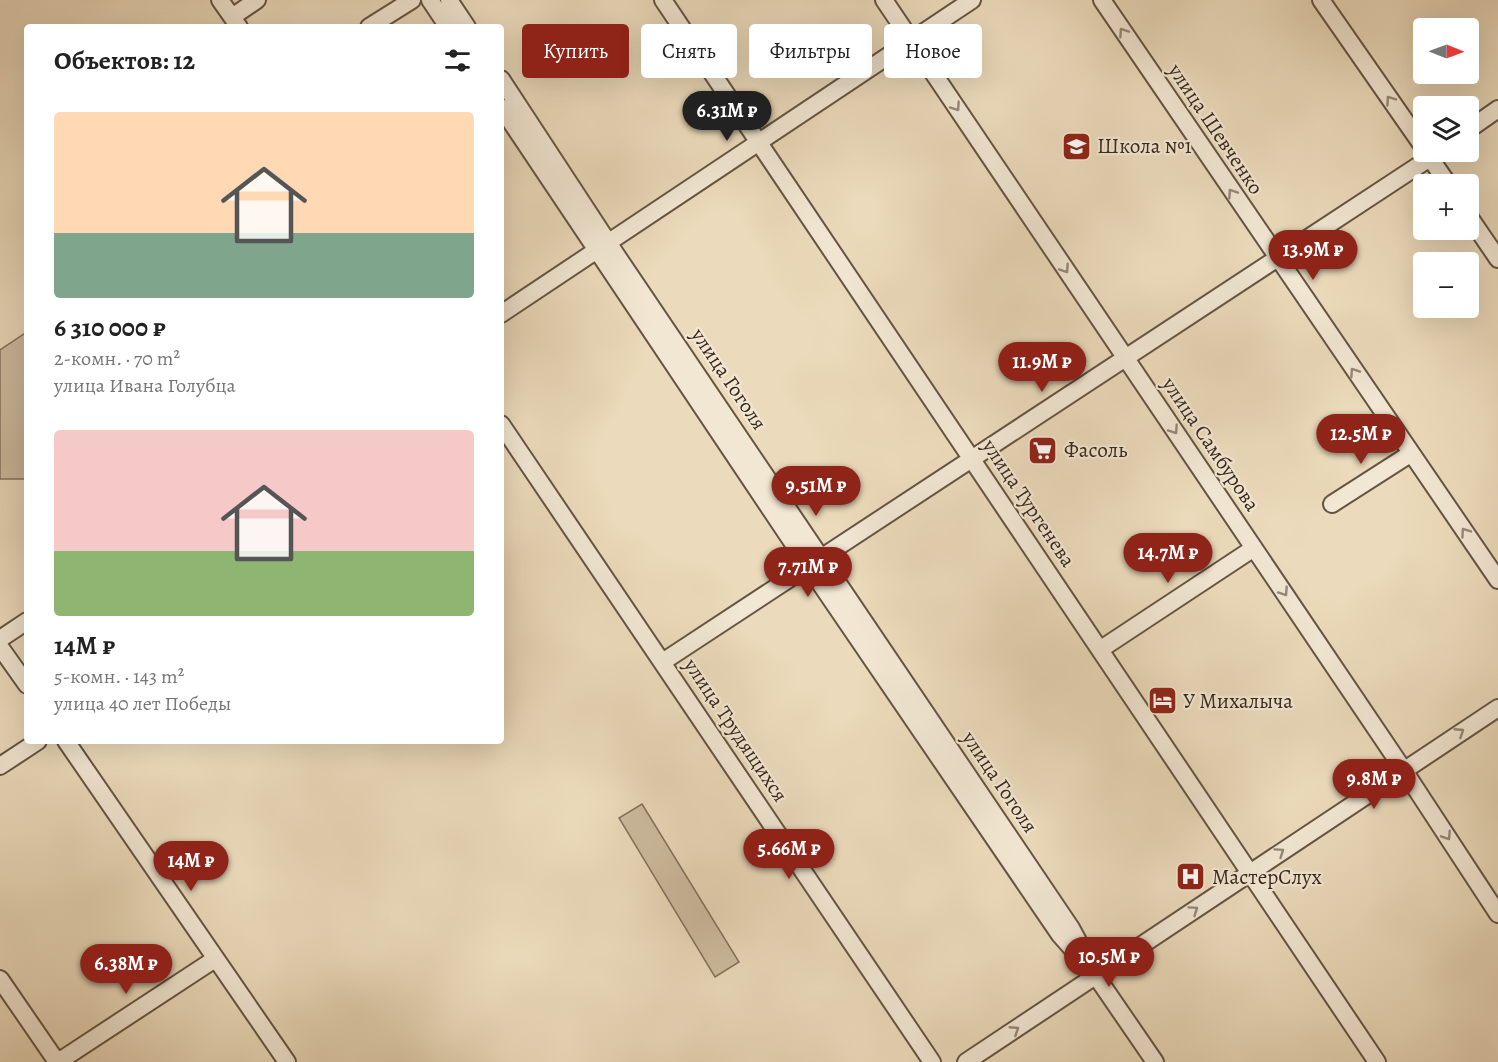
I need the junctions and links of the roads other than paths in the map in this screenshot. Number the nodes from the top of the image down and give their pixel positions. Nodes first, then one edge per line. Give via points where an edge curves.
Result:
1 (220, 0) edge
2 (257, 0) edge
3 (412, 0) edge
4 (430, 0) edge
5 (449, 0) edge
6 (663, 0) edge
7 (884, 0) edge
8 (972, 0) edge
9 (1102, 0) edge
10 (1321, 0) edge
11 (235, 22) edge
12 (374, 24) edge
13 (446, 24) edge
14 (465, 24) edge
15 (900, 24) edge
16 (937, 24) edge
17 (884, 59) edge
18 (937, 78) edge
19 (504, 84) edge
20 (1498, 110) edge
21 (504, 111) edge
22 (1479, 123) edge
23 (1413, 128) edge
24 (759, 141) junction
25 (1416, 162) edge
26 (1479, 231) edge
27 (603, 247) junction
28 (1276, 259) junction
29 (1498, 259) edge
30 (504, 312) edge
31 (1125, 358) junction
32 (504, 427) edge
33 (1410, 454) junction
34 (973, 460) junction
35 (1332, 504) dead end
36 (1254, 548) junction
37 (823, 558) junction
38 (808, 567) junction
39 (1498, 580) edge
40 (24, 623) edge
41 (0, 639) edge
42 (0, 647) edge
43 (1101, 649) junction
44 (663, 662) junction
45 (24, 681) edge
46 (1498, 708) edge
47 (33, 744) edge
48 (68, 744) edge
49 (0, 766) edge
50 (1403, 769) junction
51 (1251, 871) junction
52 (1498, 914) edge
53 (215, 959) junction
54 (1096, 976) junction
55 (0, 979) edge
56 (58, 1062) edge
57 (287, 1062) edge
58 (932, 1062) edge
59 (966, 1062) edge
60 (1155, 1062) edge
61 (1377, 1062) edge

1 - 11 street
2 - 11 street
3 - 12 street
4 - 13 street
5 - 14 street
6 - 24 street, улица Тургенева
7 - 15 street, улица Самбурова
8 - 16 street
28 -> 9 street, улица Шевченко
23 -> 10 street
17 - 24 street
18 -> 31 street, улица Самбурова
19 - 27 street, улица Гоголя
20 - 22 street
21 - 27 street, улица Гоголя
24 - 27 street
24 - 34 street, улица Тургенева
25 - 28 street
26 - 29 street
27 - 30 street
27 - 37 street, улица Гоголя
27 - 38 street, улица Гоголя
28 - 31 street
33 -> 28 street, улица Шевченко
31 - 34 street
31 -> 36 street, улица Самбурова
32 - 44 street, улица Трудящихся
33 - 35 street
39 -> 33 street, улица Шевченко
34 - 37 street
34 - 43 street, улица Тургенева
36 - 43 street
36 -> 50 street, улица Самбурова
37 - 38 street
37 - 54 street, улица Гоголя via 1071,928
38 - 44 street
38 - 54 street, улица Гоголя via 1060,935
40 - 41 street
42 - 45 street
43 - 51 street, улица Тургенева
44 - 58 street, улица Трудящихся
50 -> 46 street
47 - 49 street
48 - 53 street
51 -> 50 street
50 -> 52 street, улица Самбурова
54 -> 51 street
51 - 61 street, улица Тургенева
53 - 56 street
53 - 57 street
59 -> 54 street
54 - 60 street, улица Гоголя
55 - 56 street

